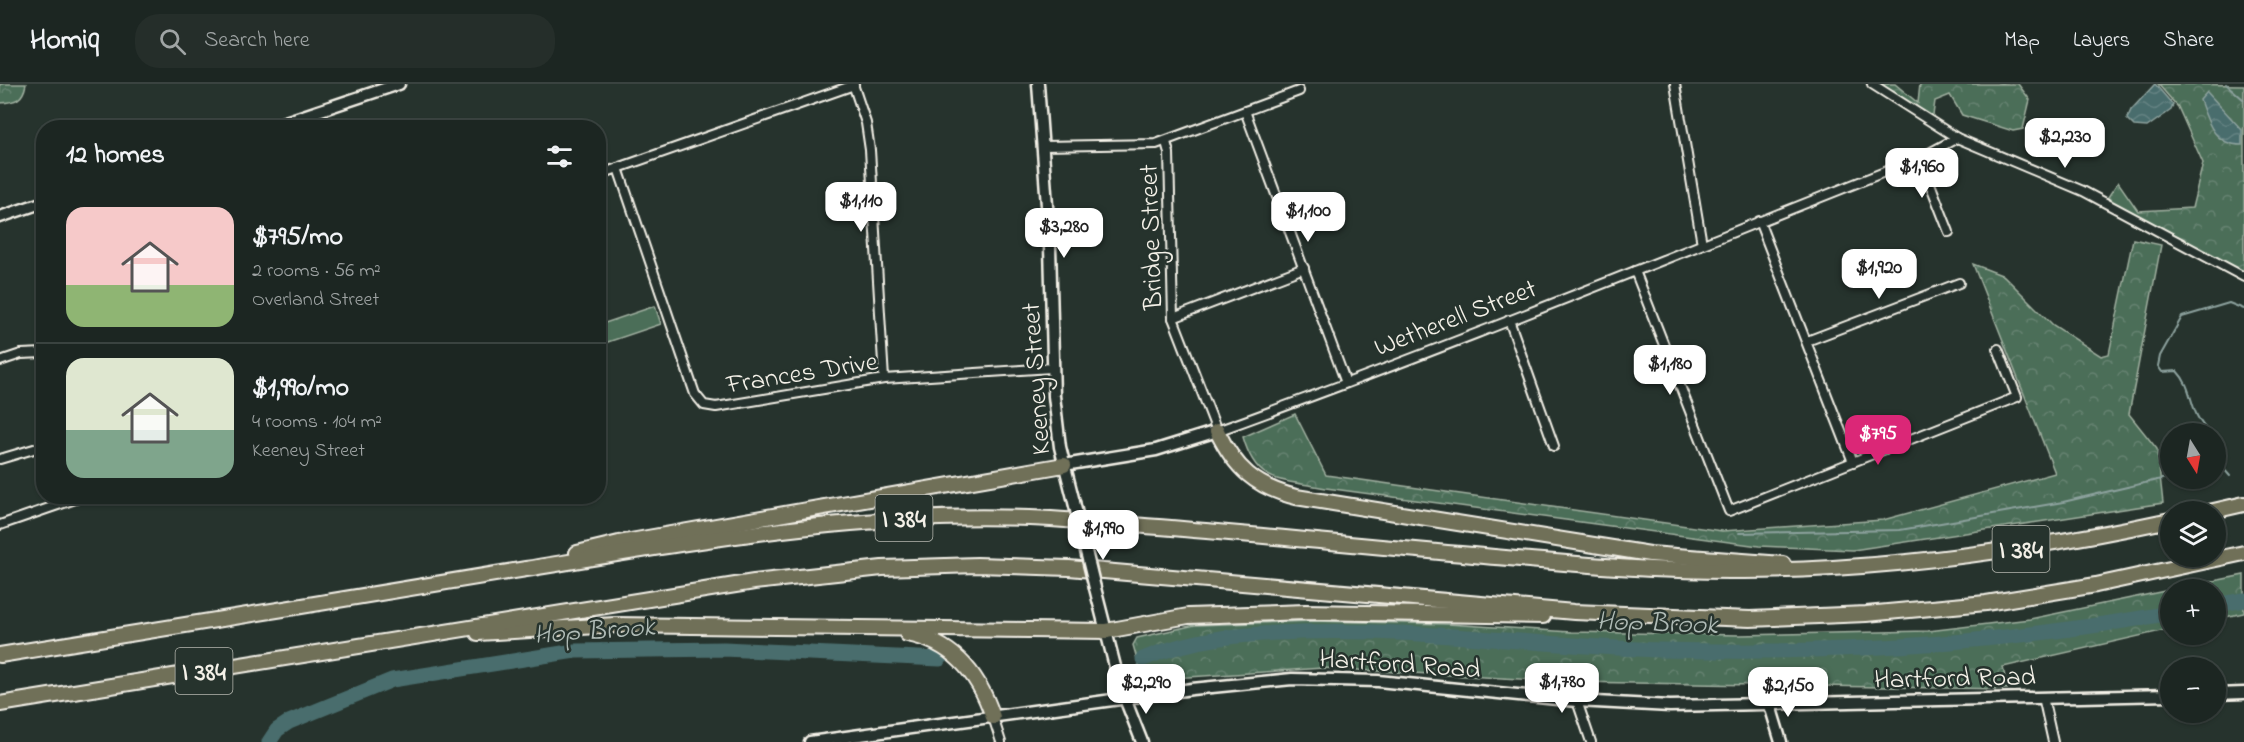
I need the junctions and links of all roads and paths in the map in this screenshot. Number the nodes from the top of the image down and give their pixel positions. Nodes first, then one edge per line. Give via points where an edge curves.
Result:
1 (399, 84) edge
2 (1038, 84) edge
3 (1675, 84) edge
4 (1872, 84) edge
5 (853, 85) edge
6 (1299, 91) dead end
7 (1245, 111) junction
8 (291, 120) edge
9 (1957, 138) junction
10 (1166, 142) junction
11 (1043, 146) junction
12 (1920, 158) junction
13 (618, 168) junction
14 (606, 172) edge
15 (36, 205) edge
16 (0, 217) edge
17 (1759, 221) junction
18 (1949, 232) dead end
19 (1702, 244) junction
20 (1304, 268) junction
21 (1635, 271) junction
22 (2244, 277) edge
23 (1959, 283) dead end
24 (1173, 318) junction
25 (1509, 320) junction
26 (1807, 341) junction
27 (1998, 349) dead end
28 (36, 353) edge
29 (0, 361) edge
30 (1052, 368) junction
31 (884, 379) junction
32 (1346, 383) junction
33 (1216, 431) junction
34 (1554, 447) dead end
35 (36, 448) edge
36 (0, 459) edge
37 (1853, 462) junction
38 (1064, 465) junction
39 (61, 504) edge
40 (2244, 504) edge
41 (2226, 508) edge
42 (2160, 522) edge
43 (0, 525) edge
44 (2244, 553) edge
45 (534, 568) junction
46 (1817, 569) junction
47 (1574, 612) junction
48 (851, 627) junction
49 (452, 630) junction
50 (1106, 631) junction
51 (0, 656) edge
52 (2244, 693) edge
53 (2226, 694) edge
54 (2160, 695) edge
55 (2043, 698) junction
56 (1124, 699) junction
57 (1577, 701) junction
58 (1769, 702) junction
59 (0, 704) edge
60 (993, 717) junction
61 (847, 739) edge
62 (810, 742) edge
63 (1001, 742) edge
64 (1142, 742) edge
65 (1591, 742) edge
66 (1781, 742) edge
67 (2053, 742) edge

1 - 8 main road
2 - 11 main road, Keeney Street
3 - 19 street
4 - 9 street
5 - 13 street
5 - 31 street via 870,150
6 - 7 street
7 - 10 street
7 - 20 street
9 - 12 street, Wetherell Street
9 - 22 street via 2082,192
10 - 11 street
10 - 24 street, Bridge Street
11 - 30 main road, Keeney Street
12 - 17 street, Wetherell Street
12 - 18 street
13 - 14 street
13 - 31 street, Frances Drive via 695,394 704,405 716,407
15 - 16 main road
17 - 19 street, Wetherell Street
17 - 26 street
19 - 21 street, Wetherell Street
20 - 24 street
20 - 32 street
21 - 25 street, Wetherell Street
21 - 37 street via 1729,511
23 - 26 street
24 - 33 street, Bridge Street
25 - 32 street, Wetherell Street
25 - 34 street
26 - 37 street
27 - 37 street via 2017,397
28 - 29 street
30 - 31 street, Frances Drive
30 - 38 main road, Keeney Street
32 - 33 street, Wetherell Street
33 - 38 main road, Wetherell Street via 1156,450
33 - 46 highway via 1229,455 1248,477 1296,497 1641,553
35 - 36 street
38 - 45 highway via 619,543
38 - 50 main road, Keeney Street, bridge
39 - 43 street
40 - 41 highway
42 - 46 highway, I 384 via 1998,553
44 - 47 highway, I 384 via 2061,591 1918,610 1750,619
45 - 46 highway, I 384 via 812,525 987,516 1075,520 1625,568
45 - 51 highway, I 384
47 - 49 highway, I 384 via 1069,568 944,565 783,577
47 - 50 highway via 1520,618 1368,611 1220,614
48 - 49 highway via 615,625 498,633
48 - 50 highway
48 - 60 highway via 919,636 943,647 972,671
49 - 59 highway, I 384
50 - 56 main road, Keeney Street
52 - 53 main road
54 - 55 main road, Hartford Road
55 - 58 main road, Hartford Road
55 - 67 street
56 - 57 main road, Hartford Road via 1247,682 1335,678
56 - 60 main road, Hartford Road
56 - 64 main road, Keeney Street
57 - 58 main road, Hartford Road via 1670,706
57 - 65 street
58 - 66 main road
60 - 61 main road, Hartford Road
60 - 63 street
61 - 62 main road, Hartford Road

